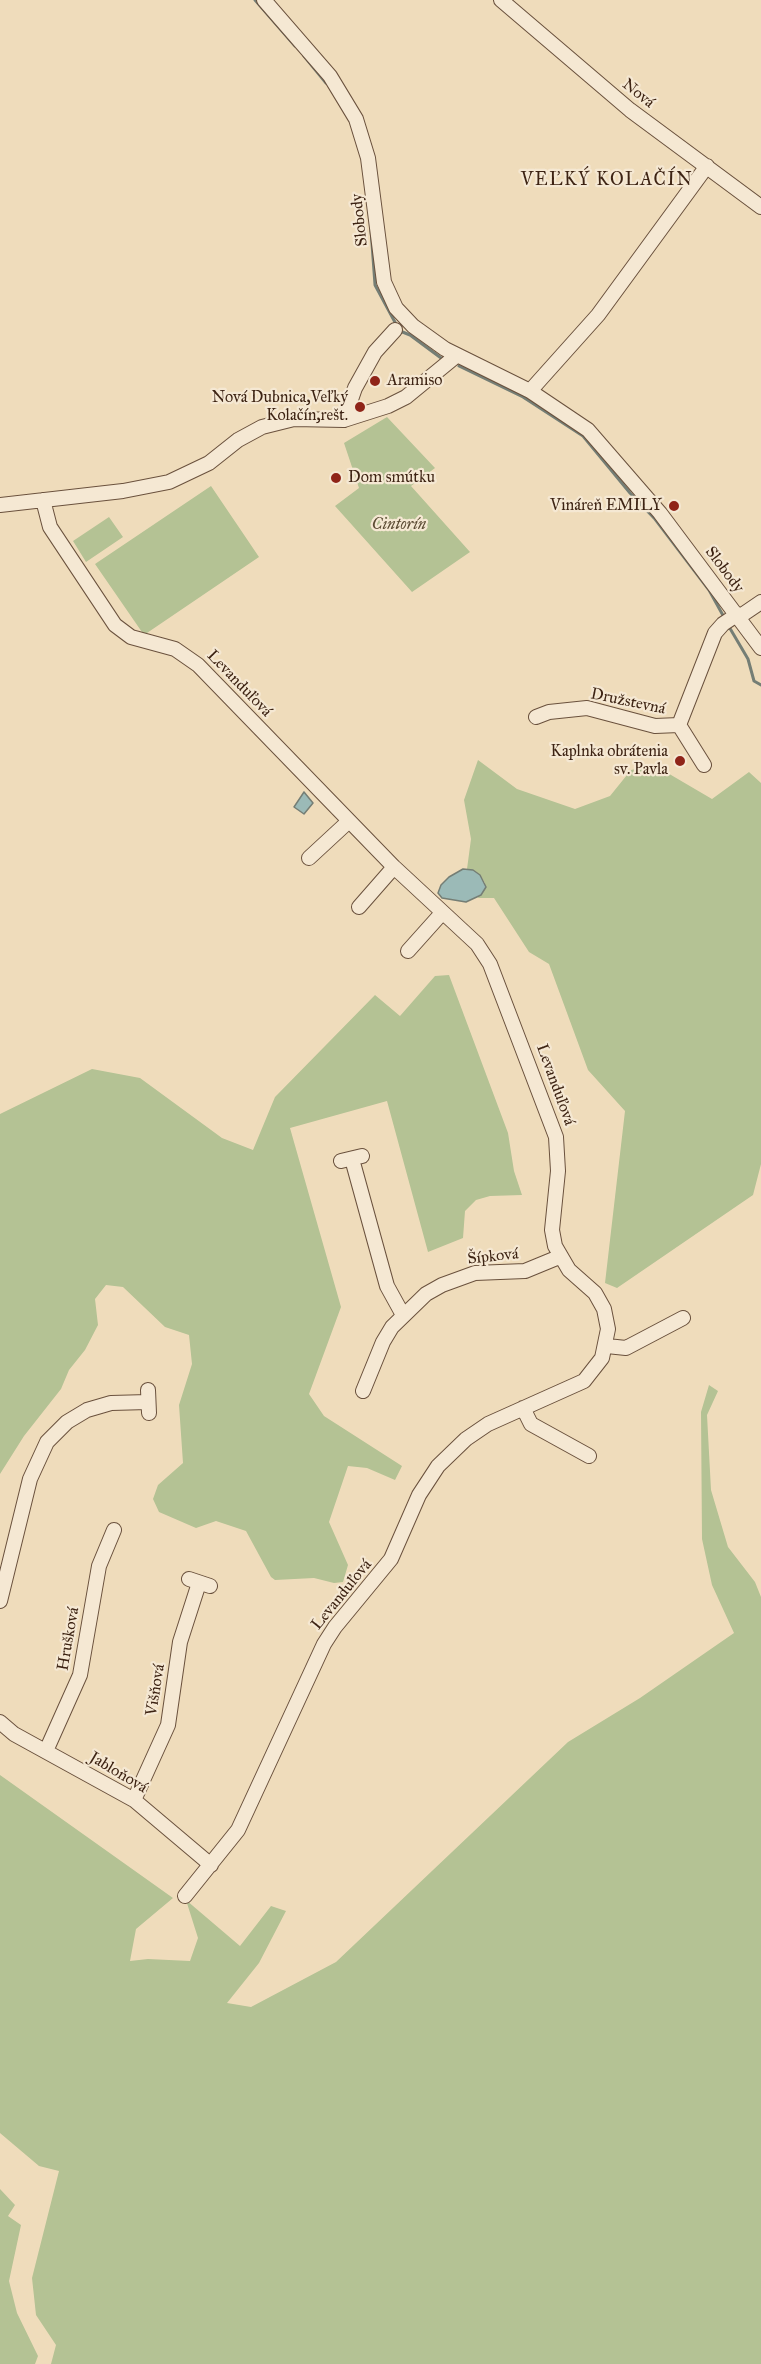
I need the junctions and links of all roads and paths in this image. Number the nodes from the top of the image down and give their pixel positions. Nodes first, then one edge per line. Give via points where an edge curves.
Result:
1 (264, 0) edge
2 (501, 0) edge
3 (706, 166) junction
4 (761, 207) edge
5 (395, 330) dead end
6 (456, 356) junction
7 (530, 391) junction
8 (344, 420) junction
9 (43, 500) junction
10 (0, 505) edge
11 (761, 602) edge
12 (733, 619) junction
13 (761, 648) edge
14 (536, 717) dead end
15 (679, 725) junction
16 (704, 765) dead end
17 (349, 821) junction
18 (309, 858) dead end
19 (394, 867) junction
20 (359, 907) dead end
21 (442, 913) junction
22 (408, 951) dead end
23 (352, 1159) dead end
24 (559, 1257) junction
25 (403, 1315) junction
26 (683, 1318) dead end
27 (607, 1346) junction
28 (363, 1391) dead end
29 (148, 1401) dead end
30 (523, 1408) junction
31 (589, 1456) dead end
32 (114, 1530) dead end
33 (199, 1582) dead end
34 (0, 1601) edge
35 (0, 1722) edge
36 (46, 1751) junction
37 (134, 1800) junction
38 (211, 1866) junction
39 (185, 1896) dead end

1 - 6 street, Slobody via 330,76 356,119 368,158 389,297 402,317
2 - 3 street, Nová via 630,110
3 - 4 street, Nová
3 - 7 street via 598,315
5 - 8 street via 380,346 355,388
6 - 7 street, Slobody
6 - 8 street via 406,398
7 - 12 street, Slobody via 588,430 609,452 660,513
8 - 9 street via 294,419 262,427 188,475 152,486
9 - 10 street
9 - 17 street, Levanduľová via 50,527 115,625 131,637 175,650 198,664
11 - 12 street, Družstevná
12 - 13 street, Slobody
12 - 15 street, Družstevná via 704,657
14 - 15 street, Družstevná via 587,708 655,726
15 - 16 street, Družstevná
17 - 18 street
17 - 19 street, Levanduľová
19 - 20 street
19 - 21 street, Levanduľová
21 - 22 street
21 - 24 street, Levanduľová via 477,944 490,964 551,1118 558,1153 552,1230
23 - 25 street via 387,1286
24 - 25 street, Šípková via 535,1269 489,1271 459,1278 426,1294
24 - 27 street, Levanduľová via 601,1302 608,1329
25 - 28 street, Šípková via 383,1342
26 - 27 street via 626,1348
27 - 30 street, Levanduľová via 598,1366 584,1381
29 - 34 street via 111,1403 87,1410 67,1422 47,1442 30,1479
30 - 31 street via 531,1424
30 - 38 street, Levanduľová via 466,1439 428,1481 391,1559 324,1644 247,1813
32 - 36 street, Hrušková via 99,1566 80,1675
33 - 37 street, Višňová via 180,1642 168,1725
35 - 36 street, Jabloňová
36 - 37 street, Jabloňová
37 - 38 street, Jabloňová
38 - 39 street, Levanduľová

